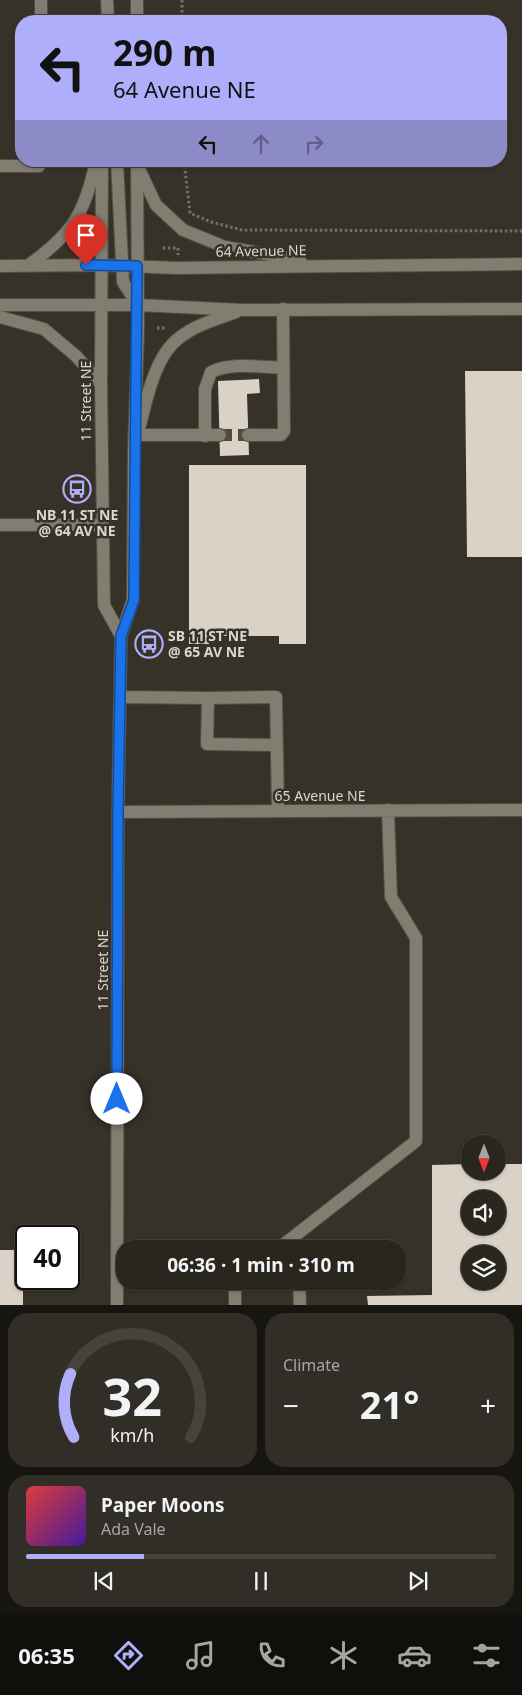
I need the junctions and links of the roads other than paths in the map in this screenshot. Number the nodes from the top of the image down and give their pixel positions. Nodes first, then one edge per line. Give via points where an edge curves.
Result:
1 (41, 0) edge
2 (103, 0) edge
3 (107, 0) edge
4 (137, 0) edge
5 (41, 15) edge
6 (103, 15) edge
7 (108, 15) edge
8 (137, 15) edge
9 (0, 166) edge
10 (15, 166) edge
11 (95, 167) edge
12 (102, 167) edge
13 (117, 167) edge
14 (138, 167) edge
15 (139, 167) edge
16 (30, 264) junction
17 (522, 264) edge
18 (102, 265) junction
19 (121, 265) junction
20 (329, 265) junction
21 (0, 266) edge
22 (137, 266) junction
23 (0, 305) edge
24 (102, 305) junction
25 (138, 305) junction
26 (283, 309) junction
27 (522, 309) edge
28 (242, 310) junction
29 (0, 317) edge
30 (282, 368) junction
31 (100, 384) junction
32 (138, 435) junction
33 (205, 436) junction
34 (220, 436) tunnel mouth
35 (248, 436) tunnel mouth
36 (134, 450) junction
37 (0, 525) edge
38 (103, 526) junction
39 (121, 636) junction
40 (120, 697) junction
41 (208, 698) junction
42 (277, 745) junction
43 (388, 810) junction
44 (522, 810) edge
45 (278, 811) junction
46 (118, 812) junction
47 (298, 1233) junction
48 (121, 1240) edge
49 (289, 1240) edge
50 (298, 1240) edge
51 (119, 1290) edge
52 (235, 1290) edge
53 (299, 1290) edge
54 (117, 1305) edge
55 (236, 1305) edge
56 (300, 1305) edge

1 - 5 street
2 - 6 street
3 - 7 street
4 - 8 street
9 - 10 street
11 - 16 street via 79,217 57,245
12 - 18 street, 11 Street NE
13 - 19 street
14 - 22 street, 11 Street NE
15 - 20 street via 156,205 183,230 225,247
16 - 18 street, 64 Avenue NE
16 - 21 street, 64 Avenue NE
17 - 20 street, 64 Avenue NE
18 - 19 street, 64 Avenue NE
18 - 24 street, 11 Street NE
19 - 22 street, 64 Avenue NE
19 - 25 street via 123,282
20 - 22 street, 64 Avenue NE
22 - 25 street, 11 Street NE
23 - 24 street
24 - 25 street
24 - 31 street, 11 Street NE
25 - 28 street
25 - 36 street, 11 Street NE
26 - 27 street
26 - 28 street
26 - 30 street
28 - 32 street via 194,328 169,348 151,381
29 - 31 street via 44,329 76,356
30 - 33 street via 243,366 211,372 205,389
30 - 35 street via 284,431 280,435
31 - 38 street, 11 Street NE
32 - 33 street
32 - 36 street
33 - 34 street
36 - 39 street, 11 Street NE via 134,600
37 - 38 street
38 - 39 street, 11 Street NE via 104,605
39 - 40 street, 11 Street NE
40 - 41 street
40 - 46 street, 11 Street NE
41 - 42 street via 276,698
41 - 42 street via 207,744
42 - 45 street
43 - 44 street, 65 Avenue NE
43 - 45 street, 65 Avenue NE
43 - 47 street via 391,897 416,938 416,1141
45 - 46 street, 65 Avenue NE
46 - 48 street, 11 Street NE
47 - 49 street
47 - 50 street
51 - 54 street, 11 Street NE
52 - 55 street
53 - 56 street

